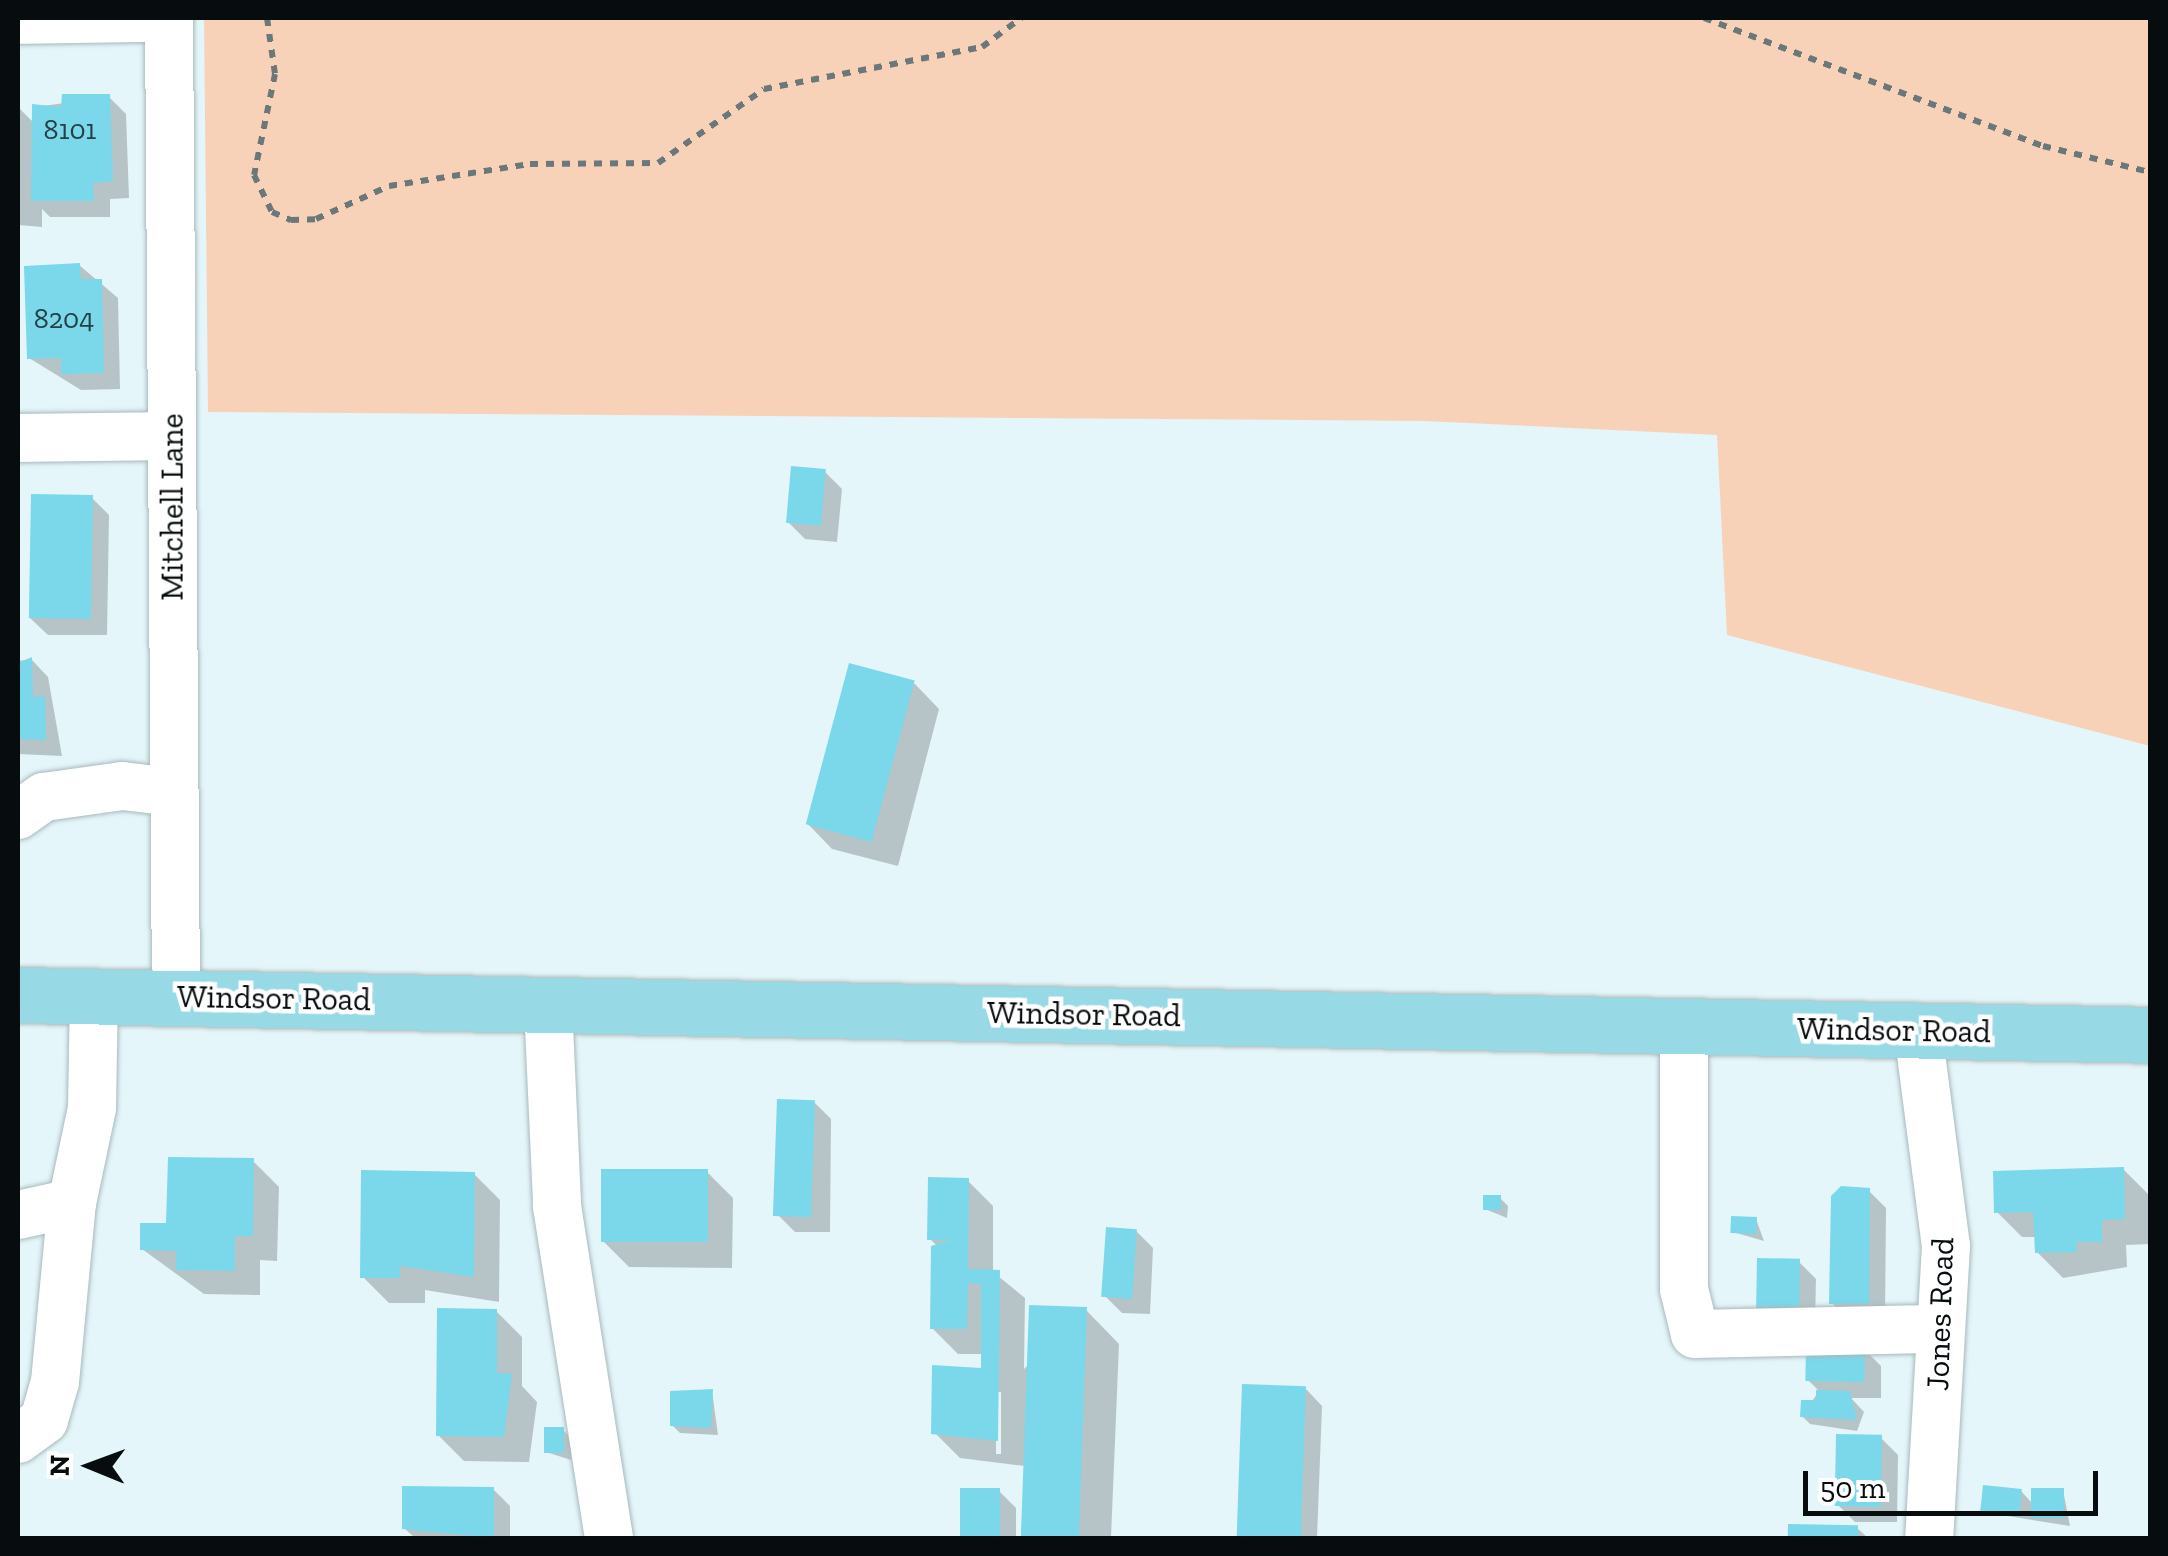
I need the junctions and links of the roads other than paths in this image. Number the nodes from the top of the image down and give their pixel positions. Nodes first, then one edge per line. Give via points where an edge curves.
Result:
1 (148, 18) edge
2 (169, 18) edge
3 (18, 20) edge
4 (172, 436) junction
5 (18, 438) edge
6 (174, 792) junction
7 (18, 815) edge
8 (18, 994) edge
9 (94, 995) junction
10 (176, 996) junction
11 (548, 1004) junction
12 (1684, 1026) junction
13 (1918, 1031) junction
14 (2150, 1035) edge
15 (72, 1203) junction
16 (18, 1215) edge
17 (1941, 1329) junction
18 (18, 1438) edge
19 (608, 1538) edge
20 (1929, 1538) edge

1 - 3 street
2 - 4 street, Mitchell Lane
4 - 5 street
4 - 6 street, Mitchell Lane
6 - 7 street via 122,786 44,797
6 - 10 street, Mitchell Lane
8 - 9 main road, Windsor Road
9 - 10 main road, Windsor Road
9 - 15 street via 92,1108
10 - 11 main road, Windsor Road
11 - 12 main road, Windsor Road
11 - 19 street via 557,1206
12 - 13 main road, Windsor Road
12 - 17 street via 1684,1289 1696,1334
13 - 14 main road, Windsor Road
13 - 17 street, Jones Road via 1946,1246
15 - 16 street
15 - 18 street via 56,1382 44,1420
17 - 20 street, Jones Road

